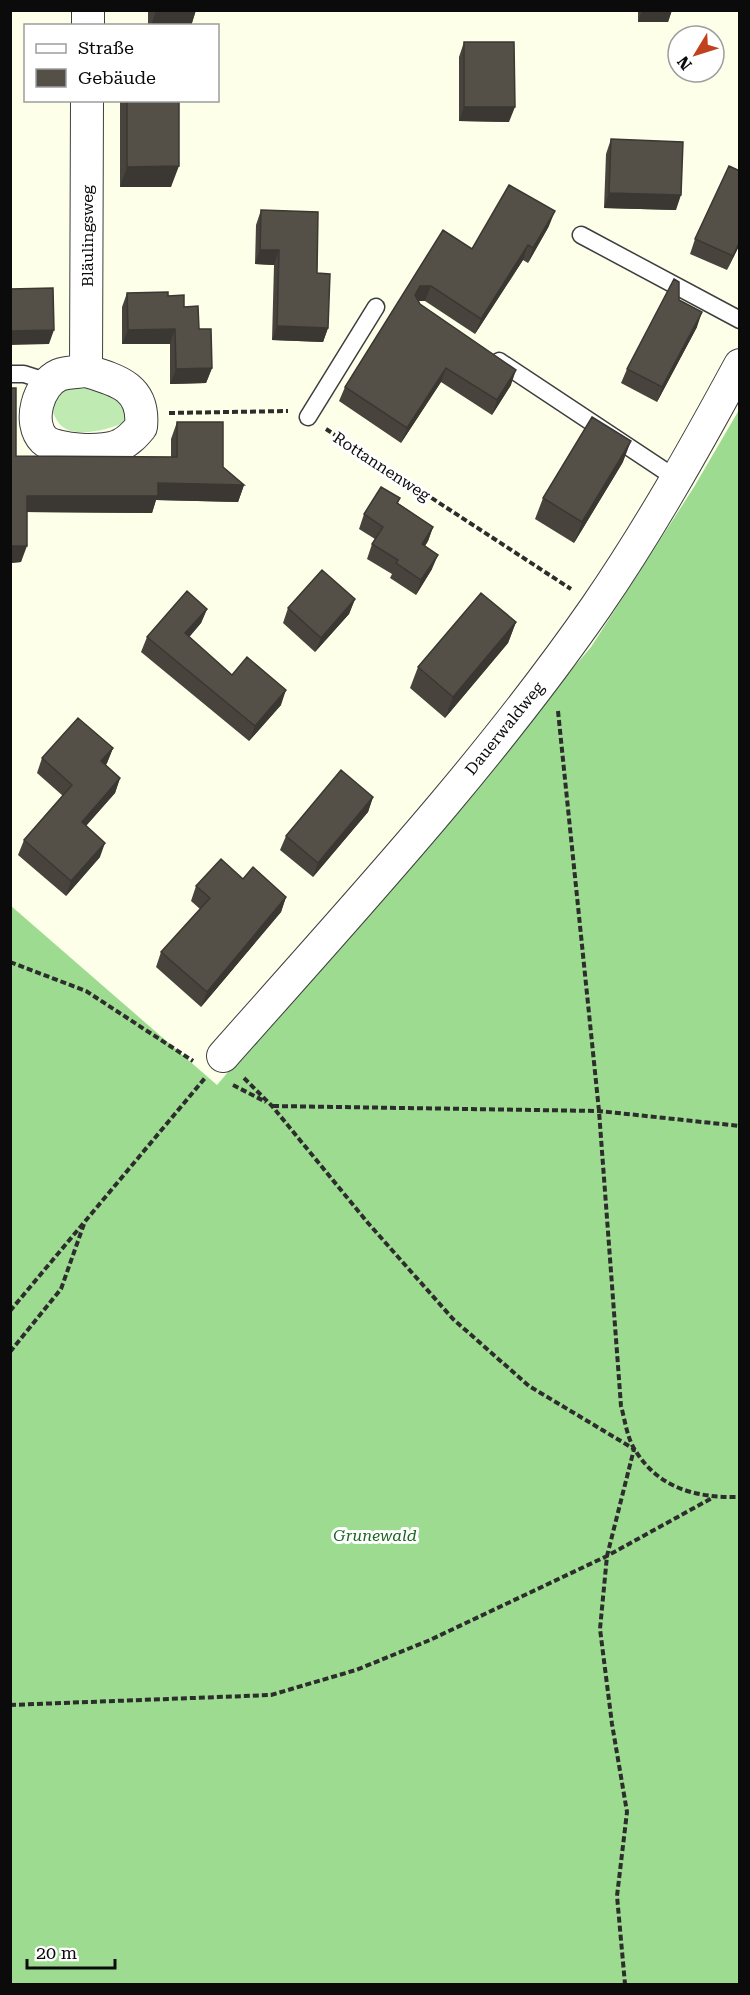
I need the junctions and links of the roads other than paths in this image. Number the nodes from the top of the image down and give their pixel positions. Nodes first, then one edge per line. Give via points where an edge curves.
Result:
1 (87, 102) edge
2 (581, 235) dead end
3 (376, 307) dead end
4 (740, 320) edge
5 (489, 356) edge
6 (740, 365) edge
7 (86, 371) junction
8 (10, 374) edge
9 (49, 382) junction
10 (308, 417) road end
11 (677, 479) junction
12 (216, 1064) road end

1 - 7 street, Bläulingsweg
2 - 4 lane
3 - 10 lane
5 - 11 lane
6 - 11 street, Dauerwaldweg
7 - 9 street via 58,375
7 - 9 street via 115,379 131,389 142,413 141,426 118,447 80,450 44,439 36,404
8 - 9 lane
11 - 12 street, Dauerwaldweg via 597,606 553,666 451,794

